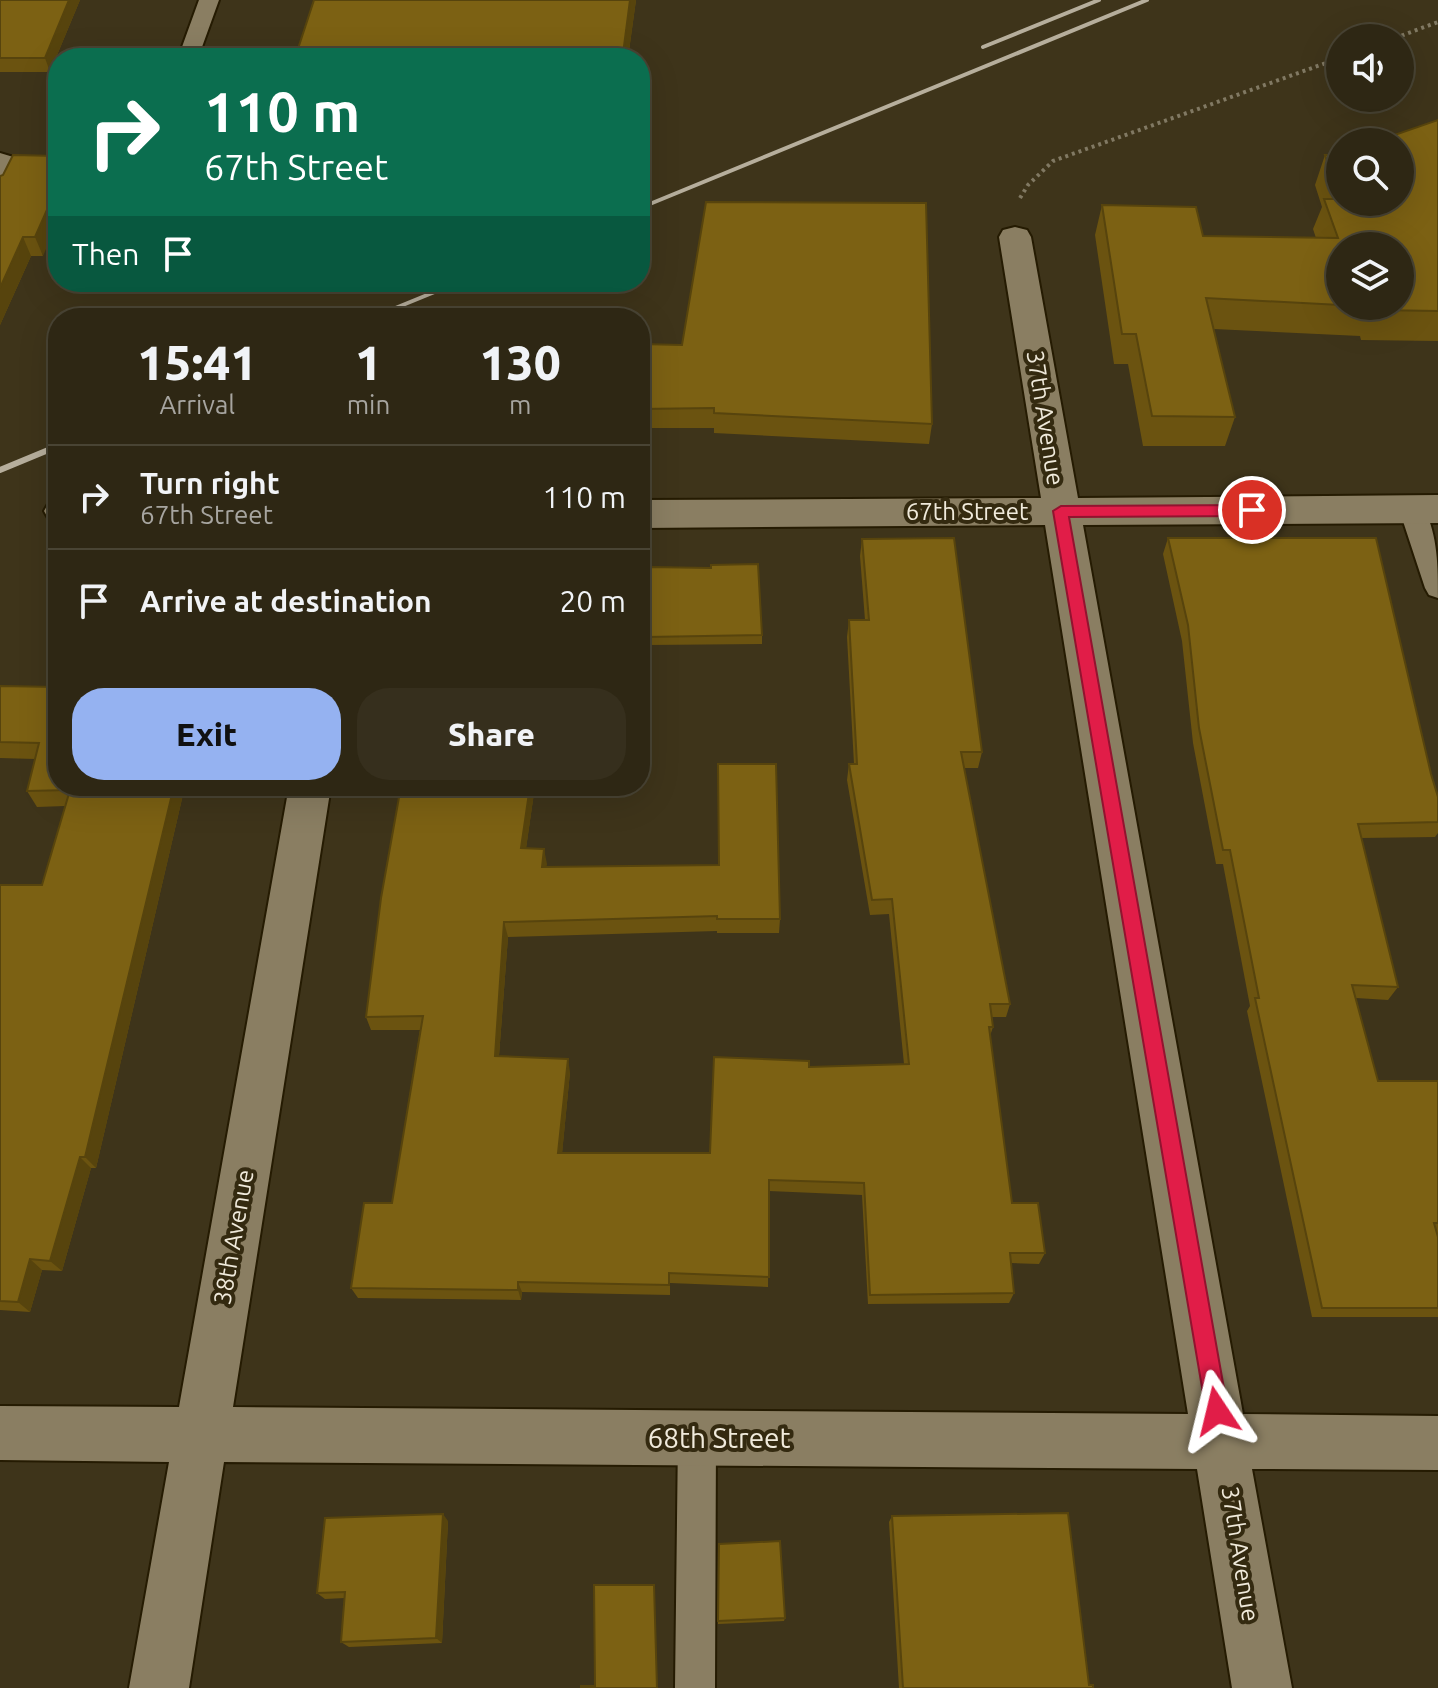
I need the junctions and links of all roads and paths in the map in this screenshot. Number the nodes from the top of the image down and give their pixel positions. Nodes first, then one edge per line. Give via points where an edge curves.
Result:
1 (209, 0) edge
2 (1438, 22) edge
3 (1414, 31) edge
4 (192, 48) edge
5 (1326, 63) edge
6 (0, 159) edge
7 (0, 187) edge
8 (1015, 237) joint
9 (1425, 509) edge
10 (1061, 511) junction
11 (650, 514) edge
12 (1438, 588) edge
13 (308, 796) edge
14 (0, 1433) edge
15 (200, 1435) junction
16 (697, 1437) junction
17 (1222, 1442) junction
18 (1438, 1443) edge
19 (159, 1688) edge
20 (695, 1688) edge
21 (1262, 1688) edge

1 - 4 lane
2 - 3 path
5 - 8 path via 1053,161 1016,204
6 - 7 lane via 12,164
8 - 10 street, 37th Avenue
9 - 10 street, 67th Street
9 - 12 lane
10 - 11 street, 67th Street
10 - 17 street, 37th Avenue
13 - 15 street, 38th Avenue
14 - 15 street, 68th Street
15 - 16 street, 68th Street
15 - 19 street, 38th Avenue
16 - 17 street, 68th Street
16 - 20 lane
17 - 18 street, 68th Street
17 - 21 street, 37th Avenue

